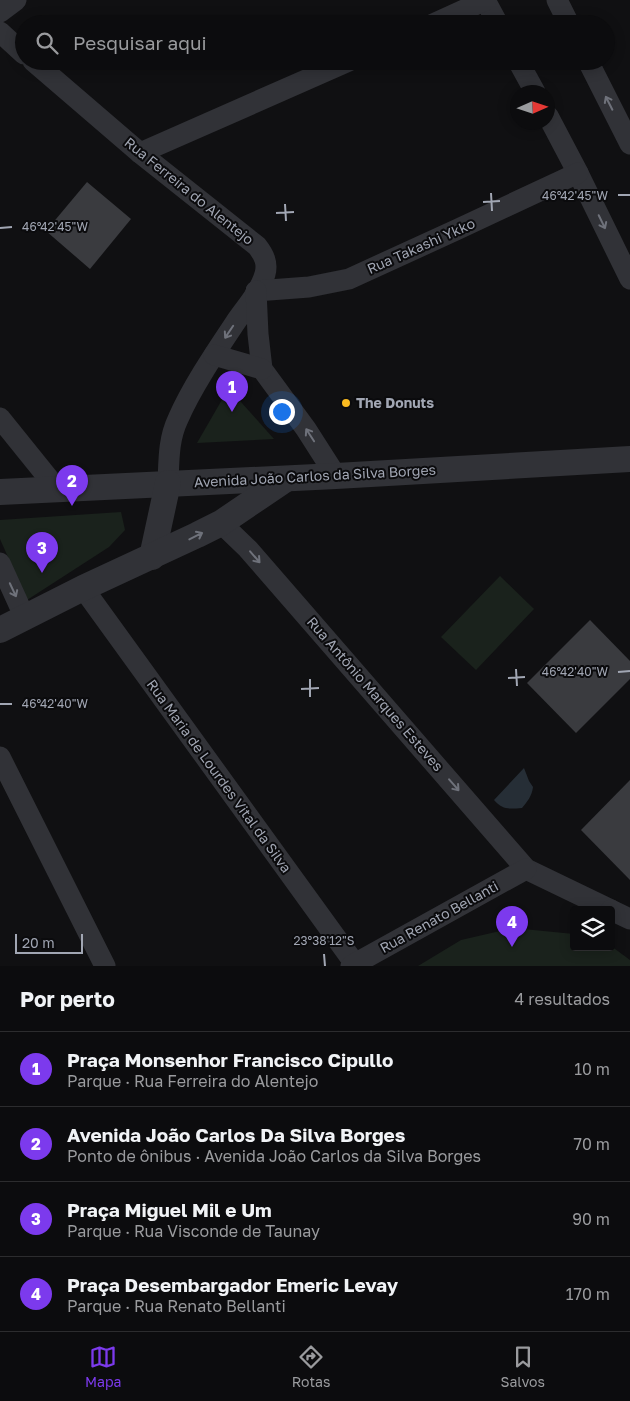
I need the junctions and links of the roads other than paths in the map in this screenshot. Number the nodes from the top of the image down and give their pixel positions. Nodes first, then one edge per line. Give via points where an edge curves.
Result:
1 (16, 0) edge
2 (486, 0) edge
3 (557, 0) edge
4 (0, 12) edge
5 (453, 15) edge
6 (494, 15) edge
7 (564, 15) edge
8 (0, 32) edge
9 (15, 46) edge
10 (43, 70) edge
11 (329, 70) edge
12 (523, 70) edge
13 (593, 70) edge
14 (531, 85) edge
15 (555, 129) edge
16 (630, 144) edge
17 (140, 153) junction
18 (578, 173) junction
19 (630, 279) edge
20 (256, 291) junction
21 (214, 355) junction
22 (262, 369) junction
23 (0, 418) edge
24 (630, 459) edge
25 (336, 476) junction
26 (286, 478) junction
27 (168, 483) junction
28 (58, 490) junction
29 (0, 492) edge
30 (221, 523) junction
31 (152, 557) junction
32 (0, 563) edge
33 (83, 588) junction
34 (25, 618) junction
35 (0, 630) edge
36 (0, 757) edge
37 (526, 869) junction
38 (603, 906) edge
39 (615, 912) edge
40 (630, 919) edge
41 (353, 965) edge
42 (105, 966) edge

1 - 4 street
2 - 5 street
2 - 6 street
3 - 7 street
8 - 9 street
10 - 17 street, Rua Ferreira do Alentejo
11 - 17 street
12 - 14 street
16 -> 13 street
15 - 18 street
17 - 20 street, Rua Ferreira do Alentejo via 264,254 265,275
18 -> 19 street
18 - 20 street, Rua Takashi Ykko via 349,279 309,287
20 -> 21 street, Rua Ferreira do Alentejo
20 - 22 street
21 - 22 street
21 - 27 street, Rua Ferreira do Alentejo via 170,439
25 -> 22 street
23 - 28 street
24 - 25 street, Avenida João Carlos da Silva Borges
25 - 26 street, Avenida João Carlos da Silva Borges
26 - 27 street, Avenida João Carlos da Silva Borges
26 - 30 street
27 - 28 street, Avenida João Carlos da Silva Borges
27 - 31 street
28 - 29 street, Avenida João Carlos da Silva Borges
31 -> 30 street
30 -> 37 street, Rua Antônio Marques Esteves via 248,549
31 - 33 street
32 -> 34 street
33 - 34 street
33 - 41 street, Rua Maria de Lourdes Vital da Silva
34 - 35 street
36 - 42 street
37 - 38 street
37 - 41 street, Rua Renato Bellanti
39 - 40 street

